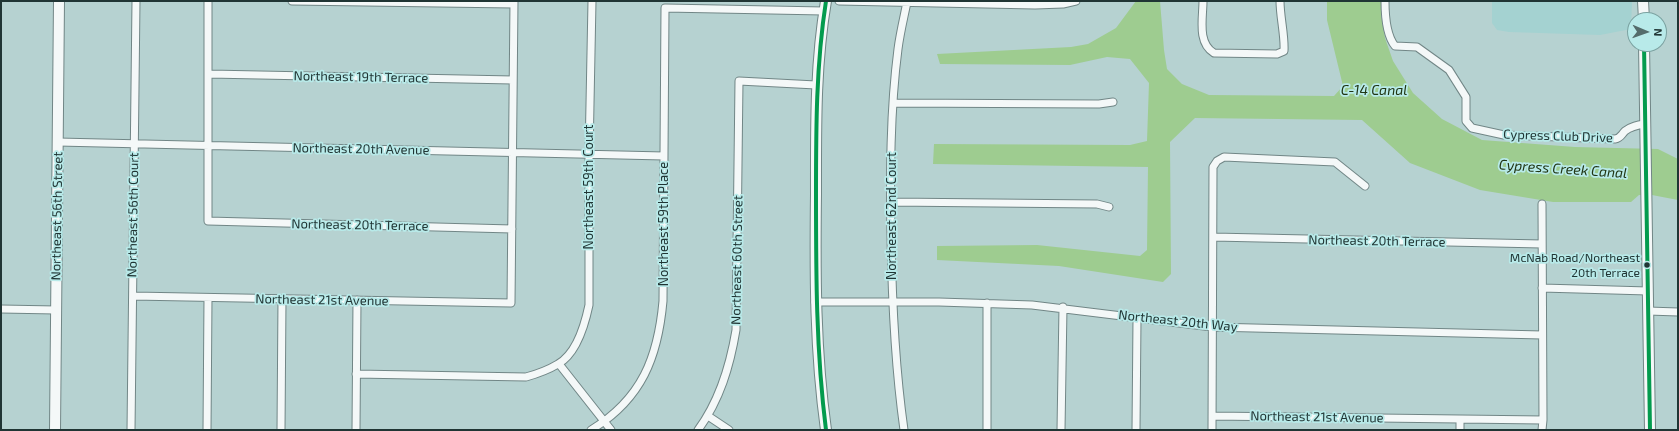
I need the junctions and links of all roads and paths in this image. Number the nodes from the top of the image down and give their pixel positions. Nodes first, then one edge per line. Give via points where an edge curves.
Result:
1 (59, 1) edge
2 (136, 1) edge
3 (208, 1) edge
4 (292, 1) edge
5 (592, 1) edge
6 (839, 1) edge
7 (1076, 1) edge
8 (1203, 1) edge
9 (1280, 1) edge
10 (1385, 1) edge
11 (1644, 1) edge
12 (907, 2) edge
13 (514, 3) edge
14 (825, 6) edge
15 (1644, 12) edge
16 (1644, 52) edge
17 (209, 74) junction
18 (513, 80) junction
19 (816, 85) junction
20 (1113, 102) dead end
21 (893, 103) junction
22 (1645, 124) junction
23 (58, 142) junction
24 (134, 144) junction
25 (209, 146) junction
26 (512, 153) junction
27 (589, 155) junction
28 (664, 156) junction
29 (1365, 186) dead end
30 (891, 202) junction
31 (1542, 204) dead end
32 (1109, 207) dead end
33 (512, 229) junction
34 (1213, 237) junction
35 (1542, 244) junction
36 (1542, 288) junction
37 (1648, 291) junction
38 (132, 296) junction
39 (208, 298) junction
40 (282, 299) junction
41 (357, 300) junction
42 (815, 302) junction
43 (892, 303) junction
44 (987, 303) junction
45 (1062, 308) junction
46 (1, 309) edge
47 (56, 310) junction
48 (1648, 311) junction
49 (1678, 312) edge
50 (1137, 319) junction
51 (1212, 327) junction
52 (1542, 335) junction
53 (559, 364) junction
54 (356, 374) junction
55 (708, 416) junction
56 (1212, 416) junction
57 (1460, 420) junction
58 (1543, 420) junction
59 (604, 422) junction
60 (54, 430) edge
61 (131, 430) edge
62 (207, 430) edge
63 (281, 430) edge
64 (356, 430) edge
65 (591, 430) edge
66 (611, 430) edge
67 (698, 430) edge
68 (729, 430) edge
69 (826, 430) edge
70 (904, 430) edge
71 (987, 430) edge
72 (1061, 430) edge
73 (1136, 430) edge
74 (1212, 430) edge
75 (1460, 430) edge
76 (1542, 430) edge
77 (1650, 430) edge

1 - 23 street, Northeast 56th Street
2 - 24 street, Northeast 56th Court
3 - 17 street
4 - 13 street
5 - 27 street, Northeast 59th Court
6 - 12 street
7 - 12 street via 1035,5
8 - 9 street via 1203,39 1207,48 1214,53 1277,54 1284,51
10 - 22 street, Cypress Club Drive via 1392,42 1395,46 1417,47 1449,70 1466,97 1466,121 1472,128 1504,135 1615,139 1620,138 1632,126
11 - 15 street
12 - 21 street, Northeast 62nd Court via 898,49
13 - 18 street
14 - 19 street
14 - 28 street, Northeast 59th Place via 665,8
16 - 22 street
17 - 18 street, Northeast 19th Terrace
17 - 25 street
18 - 26 street
19 - 42 street
19 - 55 street, Northeast 60th Street via 740,81 736,330 725,377
20 - 21 street
21 - 30 street, Northeast 62nd Court
22 - 37 street
23 - 24 street, Northeast 20th Avenue
23 - 47 street, Northeast 56th Street
24 - 25 street, Northeast 20th Avenue
24 - 38 street, Northeast 56th Court
25 - 26 street, Northeast 20th Avenue
25 - 33 street, Northeast 20th Terrace via 208,221
26 - 27 street, Northeast 20th Avenue
26 - 33 street
27 - 28 street, Northeast 20th Avenue
27 - 53 street, Northeast 59th Court via 589,305 586,324 574,346
28 - 59 street, Northeast 59th Place via 664,301 660,332 653,359 641,382
29 - 34 street via 1335,162 1224,157 1213,167
30 - 32 street via 1097,204
30 - 43 street, Northeast 62nd Court
31 - 35 street
33 - 41 street, Northeast 21st Avenue via 511,303
34 - 35 street, Northeast 20th Terrace
34 - 51 street
35 - 36 street
36 - 37 street
36 - 52 street
37 - 48 street
38 - 39 street, Northeast 21st Avenue
38 - 61 street, Northeast 56th Court
39 - 40 street, Northeast 21st Avenue
39 - 62 street
40 - 41 street, Northeast 21st Avenue
40 - 63 street
41 - 54 street
42 - 43 street, Northeast 20th Way
42 - 69 street
43 - 44 street, Northeast 20th Way
43 - 70 street, Northeast 62nd Court
44 - 45 street, Northeast 20th Way
44 - 71 street
45 - 50 street, Northeast 20th Way
45 - 72 street
46 - 47 street
47 - 60 street, Northeast 56th Street
48 - 49 street
48 - 77 street
50 - 51 street, Northeast 20th Way
50 - 73 street
51 - 52 street, Northeast 20th Way
51 - 56 street
52 - 58 street
53 - 54 street via 526,377
53 - 59 street
54 - 64 street
55 - 67 street, Northeast 60th Street
55 - 68 street
56 - 57 street, Northeast 21st Avenue
56 - 74 street
57 - 58 street, Northeast 21st Avenue
57 - 75 street
58 - 76 street
59 - 65 street, Northeast 59th Place
59 - 66 street

